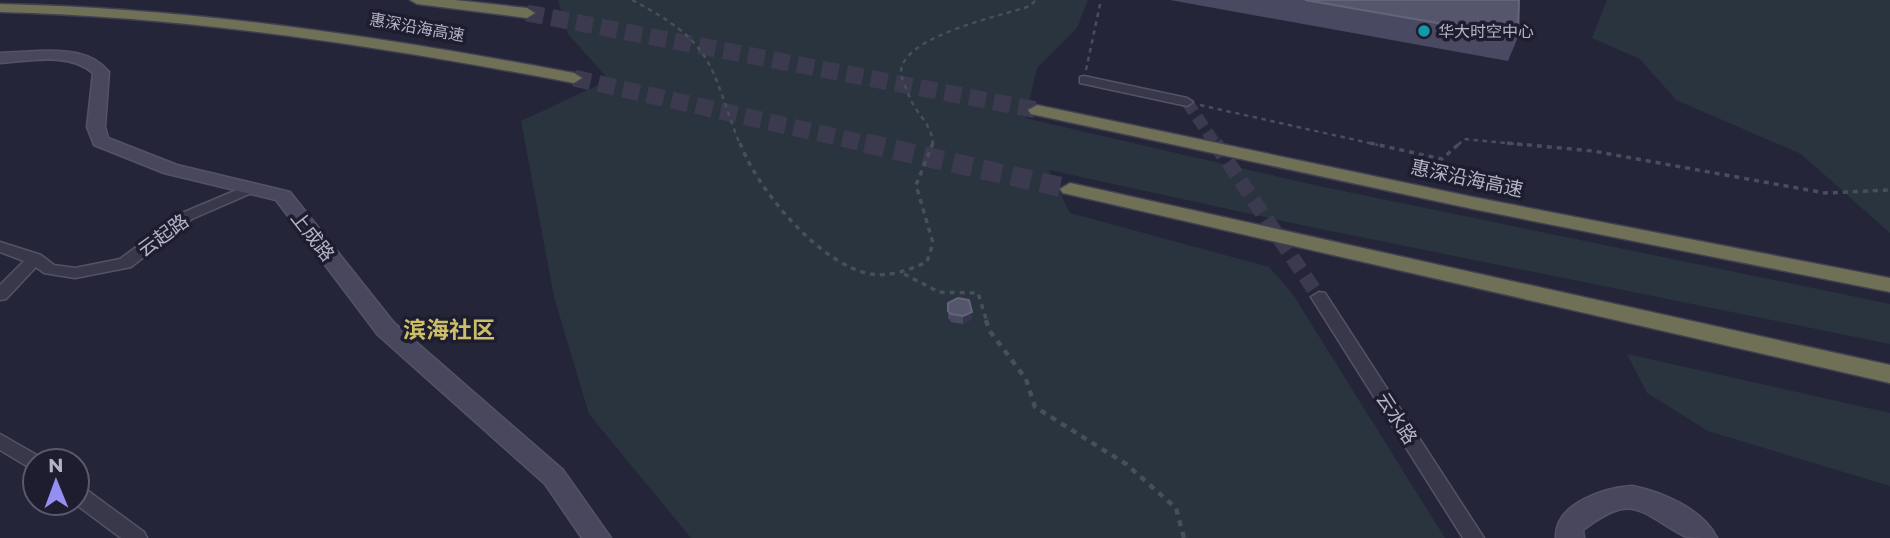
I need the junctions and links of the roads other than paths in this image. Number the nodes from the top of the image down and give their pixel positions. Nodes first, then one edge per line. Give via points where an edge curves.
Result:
1 (417, 0) edge
2 (0, 8) edge
3 (527, 13) tunnel mouth
4 (0, 21) edge
5 (275, 25) junction
6 (0, 58) edge
7 (574, 78) tunnel mouth
8 (1084, 80) road end
9 (1188, 102) tunnel mouth
10 (1037, 110) tunnel mouth
11 (251, 188) junction
12 (1070, 188) tunnel mouth
13 (0, 247) edge
14 (35, 259) junction
15 (1890, 285) edge
16 (0, 295) edge
17 (1319, 297) tunnel mouth
18 (1890, 374) edge
19 (0, 441) edge
20 (21, 454) edge
21 (91, 504) edge
22 (137, 538) edge
23 (597, 538) edge
24 (1475, 538) edge
25 (1570, 538) edge
26 (1703, 538) edge

1 - 3 highway, 惠深沿海高速
2 - 5 highway, 惠深沿海高速 via 116,11
4 - 5 highway
5 - 7 highway, 惠深沿海高速
6 - 11 street, 上成路 via 69,58 95,65 101,72 96,127 100,141 171,169
8 - 9 street
10 - 15 highway, 惠深沿海高速
11 - 14 street, 云起路 via 187,216 125,263 75,273 50,269
11 - 23 street, 上成路 via 283,196 386,328 554,477
12 - 18 highway
13 - 14 street, 云起路
14 - 16 street
17 - 24 street, 云水路
19 - 20 street
21 - 22 street
25 - 26 street via 1569,525 1596,503 1634,495 1667,509

